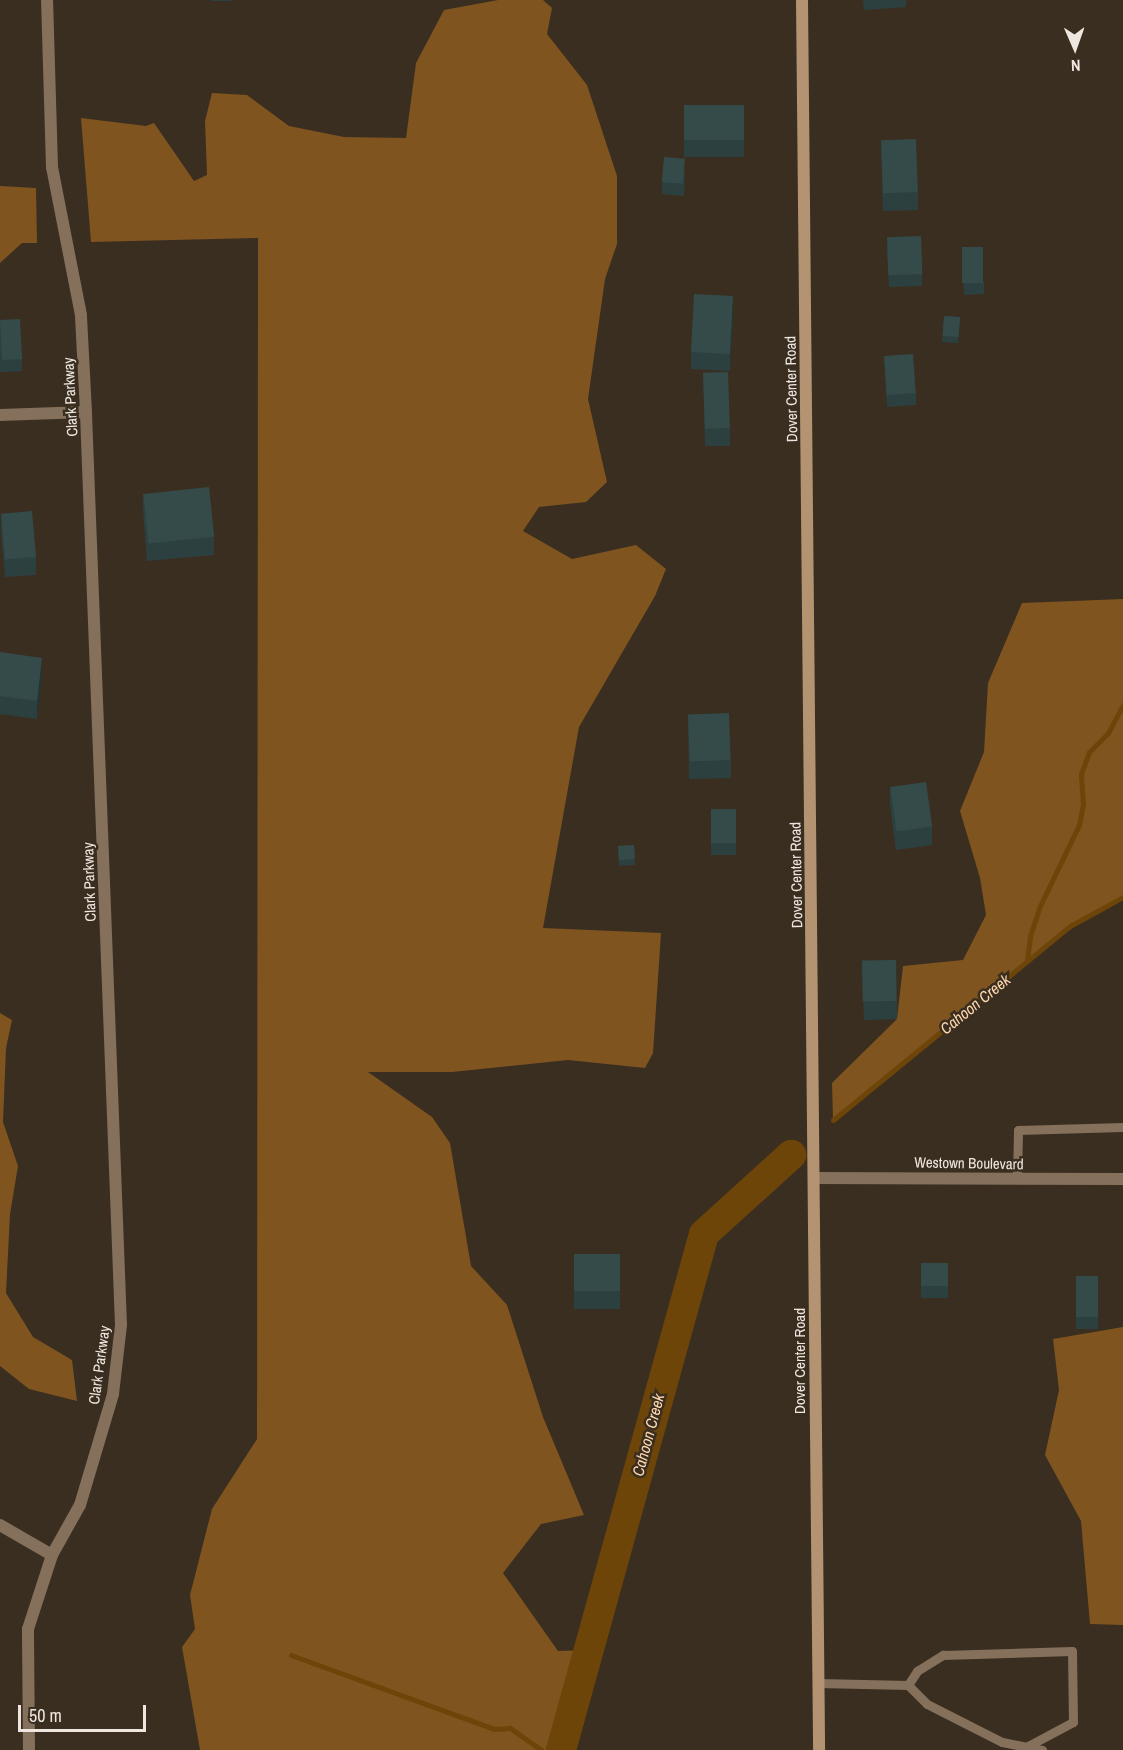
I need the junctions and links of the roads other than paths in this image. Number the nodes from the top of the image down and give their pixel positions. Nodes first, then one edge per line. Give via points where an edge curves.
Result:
1 (47, 0) edge
2 (802, 0) edge
3 (86, 412) junction
4 (0, 415) edge
5 (1123, 1127) edge
6 (814, 1178) junction
7 (1017, 1179) junction
8 (1123, 1179) edge
9 (0, 1525) edge
10 (52, 1555) junction
11 (818, 1683) junction
12 (908, 1685) junction
13 (1026, 1747) junction
14 (29, 1750) edge
15 (819, 1750) edge
16 (1042, 1750) edge

1 - 3 street, Clark Parkway via 52,167 81,315
2 - 6 street, Dover Center Road
3 - 4 street
3 - 10 street, Clark Parkway via 120,1325 107,1416 80,1505
5 - 7 lane via 1018,1130
6 - 7 street, Westown Boulevard
6 - 11 street, Dover Center Road
7 - 8 street, Westown Boulevard
9 - 10 street
10 - 14 street, Clark Parkway via 28,1629
11 - 12 lane
11 - 15 street, Dover Center Road
12 - 13 lane via 927,1704 966,1725 1002,1742
12 - 13 lane via 917,1671 943,1655 1072,1651 1073,1722
13 - 16 lane

